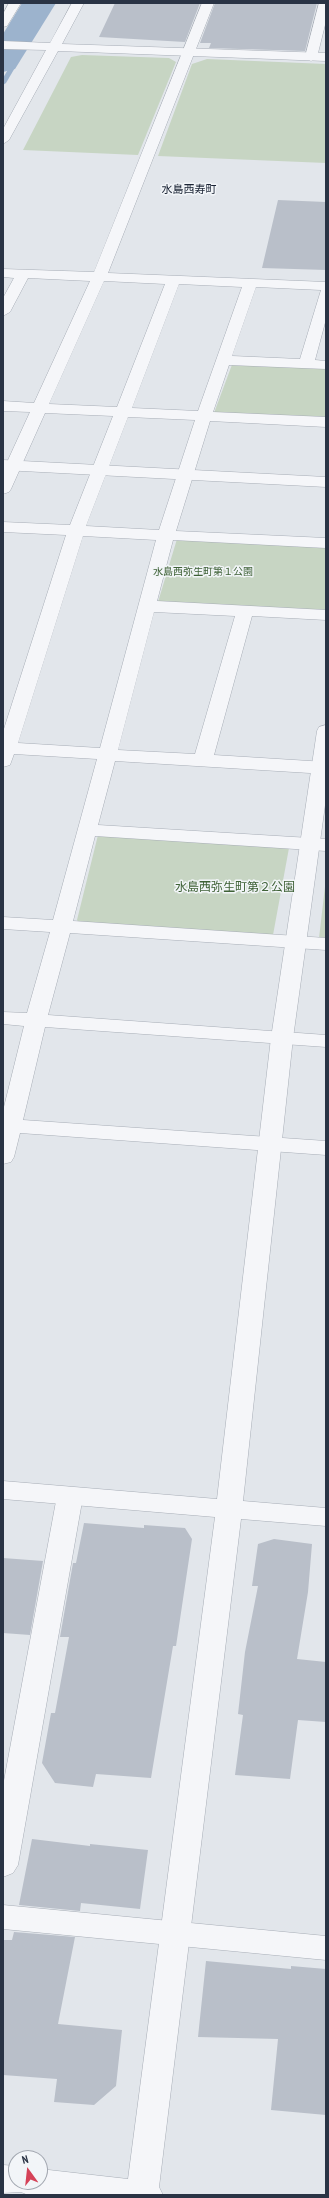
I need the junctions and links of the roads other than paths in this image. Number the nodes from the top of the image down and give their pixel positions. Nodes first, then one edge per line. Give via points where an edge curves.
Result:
1 (15, 3) edge
2 (78, 3) edge
3 (208, 3) edge
4 (325, 3) edge
5 (3, 23) edge
6 (4, 45) edge
7 (54, 46) junction
8 (189, 52) junction
9 (311, 57) junction
10 (326, 57) edge
11 (3, 140) edge
12 (3, 273) edge
13 (22, 274) junction
14 (99, 277) junction
15 (174, 280) junction
16 (250, 283) junction
17 (326, 286) edge
18 (326, 293) edge
19 (3, 312) edge
20 (224, 360) junction
21 (306, 364) junction
22 (326, 365) edge
23 (3, 406) edge
24 (40, 408) junction
25 (124, 412) junction
26 (204, 416) junction
27 (326, 422) edge
28 (8, 465) edge
29 (101, 470) junction
30 (184, 474) junction
31 (326, 482) edge
32 (3, 489) edge
33 (3, 527) edge
34 (76, 530) junction
35 (166, 535) junction
36 (326, 543) edge
37 (147, 606) junction
38 (245, 611) junction
39 (326, 616) edge
40 (326, 731) edge
41 (4, 752) edge
42 (108, 754) junction
43 (202, 760) junction
44 (323, 768) edge
45 (87, 830) junction
46 (318, 844) edge
47 (3, 923) edge
48 (61, 927) junction
49 (297, 942) junction
50 (326, 944) edge
51 (3, 1018) edge
52 (36, 1020) junction
53 (282, 1038) junction
54 (326, 1041) edge
55 (7, 1125) edge
56 (270, 1145) junction
57 (326, 1148) edge
58 (3, 1157) edge
59 (3, 1490) edge
60 (70, 1496) junction
61 (229, 1509) junction
62 (326, 1517) edge
63 (3, 1865) edge
64 (3, 1917) edge
65 (176, 1934) junction
66 (326, 1948) edge
67 (48, 2184) edge
68 (142, 2195) edge
69 (147, 2195) edge

1 - 5 street
2 - 7 street
3 - 8 street
4 - 9 street
6 - 7 street
7 - 8 street
7 - 11 street
8 - 9 street
8 - 14 street
9 - 10 street
12 - 13 street
13 - 14 street
13 - 19 street
14 - 15 street
14 - 24 street
15 - 16 street
15 - 25 street
16 - 17 street
16 - 20 street
18 - 21 street
20 - 21 street
20 - 26 street
21 - 22 street
23 - 24 street
24 - 25 street
24 - 28 street
25 - 26 street
25 - 29 street
26 - 27 street
26 - 30 street
28 - 29 street
28 - 32 street
29 - 30 street
29 - 34 street
30 - 31 street
30 - 35 street
33 - 34 street
34 - 35 street
34 - 41 street
35 - 36 street
35 - 37 street
37 - 38 street
37 - 42 street
38 - 39 street
38 - 43 street
40 - 44 street
41 - 42 street
42 - 43 street
42 - 45 street
43 - 44 street
44 - 46 street
45 - 46 street
45 - 48 street
46 - 49 street
47 - 48 street
48 - 49 street
48 - 52 street
49 - 50 street
49 - 53 street
51 - 52 street
52 - 53 street
52 - 55 street
53 - 54 street
53 - 56 street
55 - 56 street
55 - 58 street
56 - 57 street
56 - 61 street
59 - 60 street
60 - 61 street
60 - 63 street
61 - 62 street
61 - 65 street
64 - 65 street
65 - 66 street
65 - 68 street
67 - 68 street
68 - 69 street

